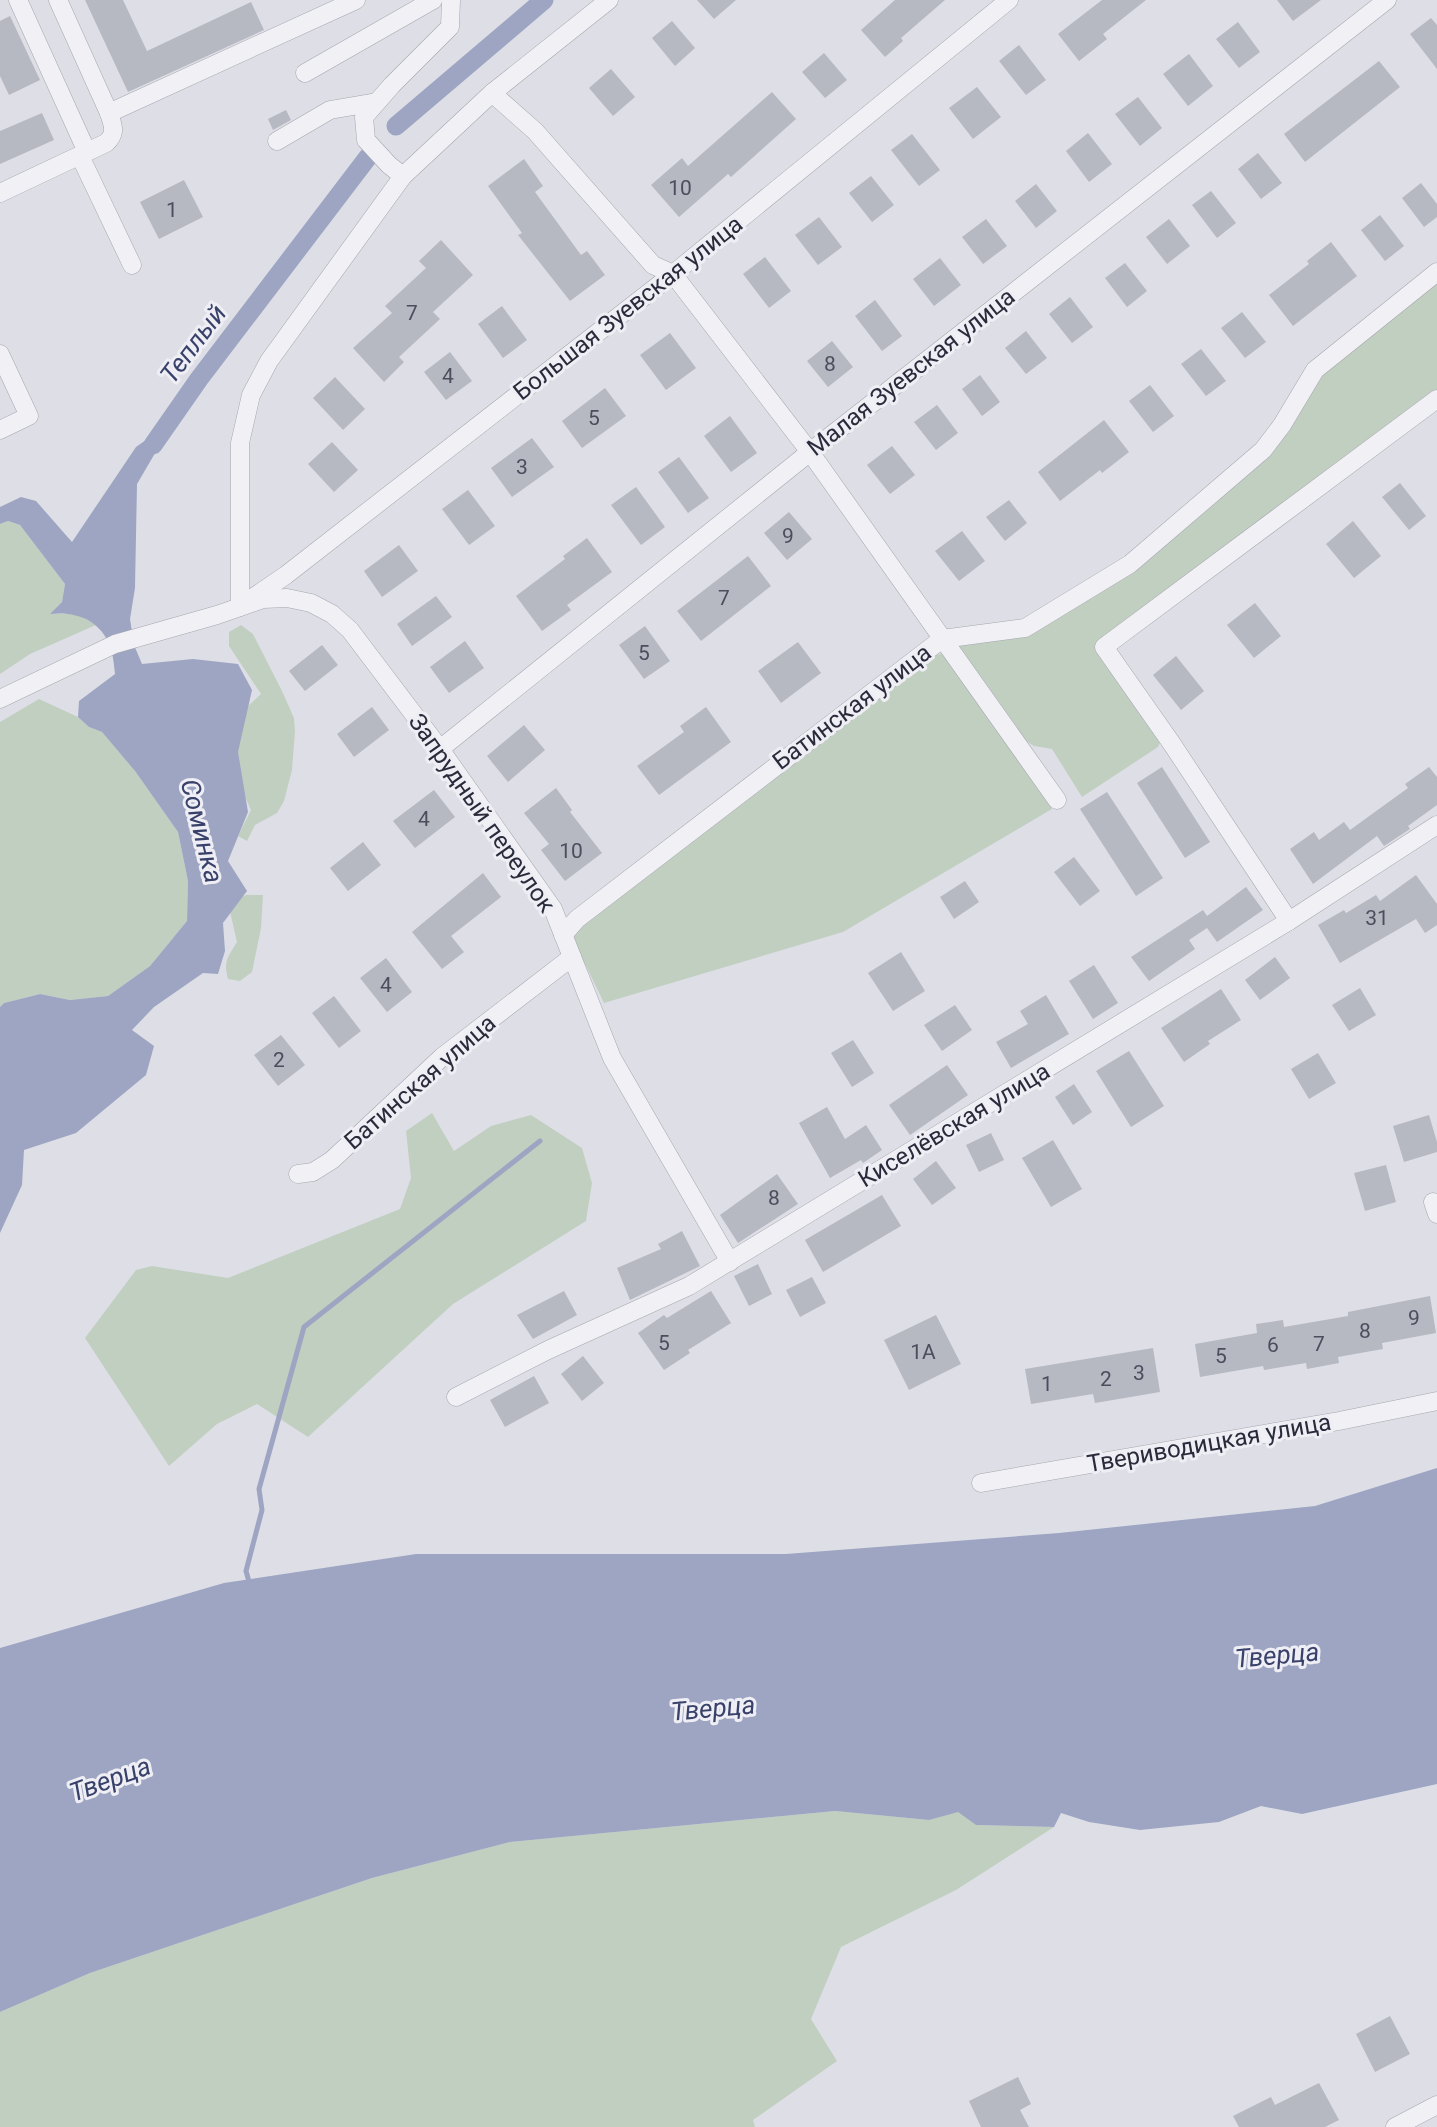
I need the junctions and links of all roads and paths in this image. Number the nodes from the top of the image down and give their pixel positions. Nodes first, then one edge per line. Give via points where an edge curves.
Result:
1 (18, 0) edge
2 (58, 0) edge
3 (356, 0) edge
4 (433, 0) edge
5 (451, 0) edge
6 (609, 0) edge
7 (1009, 0) edge
8 (1387, 0) edge
9 (305, 73) dead end
10 (492, 93) junction
11 (377, 102) junction
12 (109, 113) junction
13 (277, 141) dead end
14 (84, 154) junction
15 (403, 176) junction
16 (0, 193) edge
17 (132, 264) dead end
18 (1437, 272) edge
19 (673, 274) junction
20 (0, 354) edge
21 (1437, 399) edge
22 (0, 430) edge
23 (810, 452) junction
24 (240, 607) junction
25 (942, 639) junction
26 (0, 699) edge
27 (440, 749) junction
28 (1057, 800) dead end
29 (1437, 825) edge
30 (1289, 921) junction
31 (563, 935) junction
32 (572, 957) junction
33 (298, 1174) dead end
34 (730, 1262) junction
35 (456, 1397) dead end
36 (1437, 1401) edge
37 (981, 1483) dead end
38 (1437, 2105) edge
39 (1395, 2127) edge

1 - 14 street
2 - 12 street
3 - 12 street
4 - 9 street
5 - 11 street via 450,27
6 - 10 street
7 - 19 street, Большая Зуевская улица
8 - 23 street, Малая Зуевская улица
10 - 15 street
10 - 19 street via 535,131 653,265
11 - 13 street via 330,110
11 - 15 street via 365,117 366,140
12 - 14 street via 113,137
14 - 16 street
14 - 17 street
15 - 24 street via 269,361 251,394 240,443
18 - 25 street, Батинская улица via 1315,370 1263,450 1130,564 1024,628
19 - 23 street
19 - 24 street, Большая Зуевская улица
20 - 22 street via 29,416
21 - 30 street via 1104,647
23 - 25 street
23 - 27 street, Малая Зуевская улица
24 - 26 street, Запрудный переулок via 115,644
24 - 27 street, Запрудный переулок via 263,599 287,598 332,614 350,630
25 - 28 street
25 - 31 street, Батинская улица via 577,919
27 - 31 street, Запрудный переулок via 553,909
29 - 30 street, Киселёвская улица
30 - 34 street, Киселёвская улица
31 - 32 street, Запрудный переулок
32 - 33 street, Батинская улица via 442,1057 332,1160 313,1172
32 - 34 street, Запрудный переулок via 612,1058
34 - 35 street, Киселёвская улица
36 - 37 street, Твериводицкая улица
38 - 39 street

